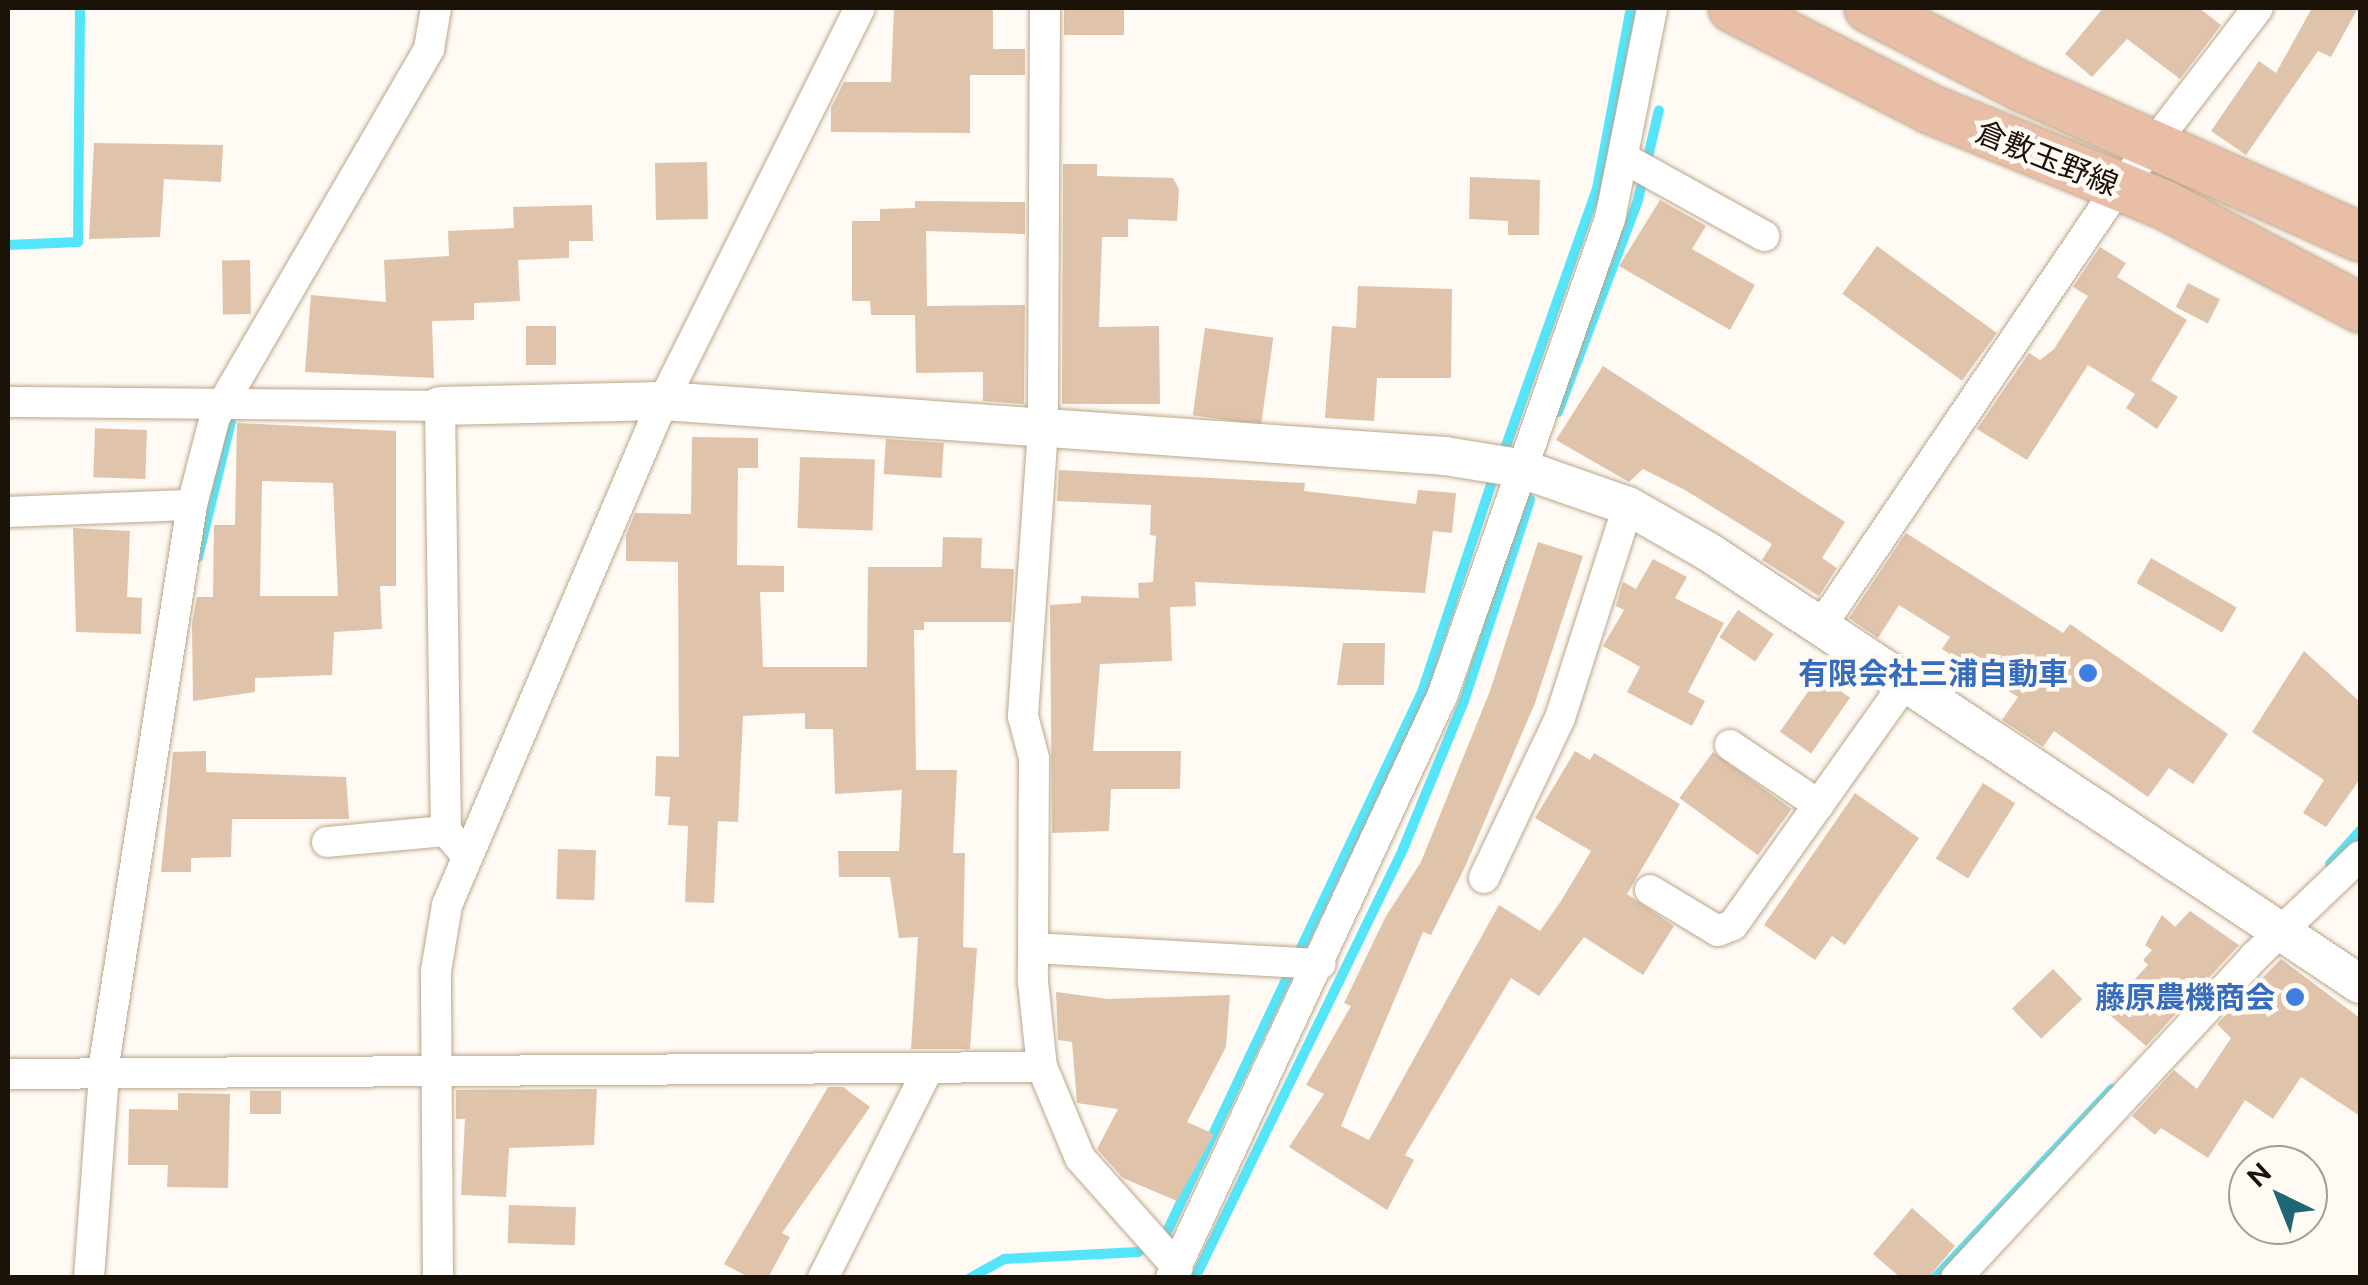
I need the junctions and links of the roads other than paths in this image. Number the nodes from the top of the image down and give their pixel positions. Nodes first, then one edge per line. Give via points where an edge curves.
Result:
1 (436, 8) edge
2 (860, 8) edge
3 (1045, 8) edge
4 (1652, 8) edge
5 (1732, 8) edge
6 (1869, 8) edge
7 (2258, 8) edge
8 (2156, 145) junction
9 (1640, 168) junction
10 (2120, 188) junction
11 (1764, 236) dead end
12 (2360, 236) edge
13 (2360, 308) edge
14 (663, 401) junction
15 (8, 402) edge
16 (222, 402) junction
17 (440, 406) junction
18 (1043, 429) junction
19 (1503, 466) junction
20 (192, 505) junction
21 (1628, 506) junction
22 (8, 512) edge
23 (1821, 626) junction
24 (1905, 682) junction
25 (1730, 745) dead end
26 (1818, 805) junction
27 (327, 842) dead end
28 (455, 843) junction
29 (2360, 856) edge
30 (1484, 878) dead end
31 (1650, 890) dead end
32 (2284, 933) junction
33 (1034, 948) junction
34 (1305, 963) junction
35 (2360, 984) edge
36 (1042, 1067) junction
37 (928, 1069) junction
38 (8, 1074) edge
39 (112, 1074) junction
40 (436, 1076) junction
41 (1165, 1258) edge
42 (89, 1278) edge
43 (438, 1278) edge
44 (823, 1278) edge
45 (1956, 1278) edge

1 - 16 street via 423,60
2 - 14 street
3 - 18 street
4 - 9 street
5 - 10 main road, 倉敷玉野線 via 1930,109
6 - 8 main road, 倉敷玉野線
7 - 8 street
8 - 10 street
8 - 12 main road, 倉敷玉野線
9 - 11 street
9 - 19 street
10 - 13 main road, 倉敷玉野線 via 2253,248
10 - 23 street
14 - 17 street
14 - 18 street
14 - 28 street
15 - 16 street
16 - 17 street
16 - 20 street
17 - 28 street
18 - 19 street
18 - 33 street via 1024,716 1034,758
19 - 21 street
19 - 34 street via 1443,694
20 - 22 street
20 - 39 street
21 - 23 street
21 - 30 street via 1560,718
23 - 24 street
24 - 26 street
24 - 32 street
25 - 26 street
26 - 31 street via 1733,925 1718,931
27 - 28 street
28 - 40 street via 436,972
29 - 32 street
32 - 35 street
32 - 45 street
33 - 34 street
33 - 36 street
34 - 41 street
36 - 37 street
36 - 41 street via 1080,1158
37 - 40 street
37 - 44 street
38 - 39 street
39 - 40 street
39 - 42 street
40 - 43 street

